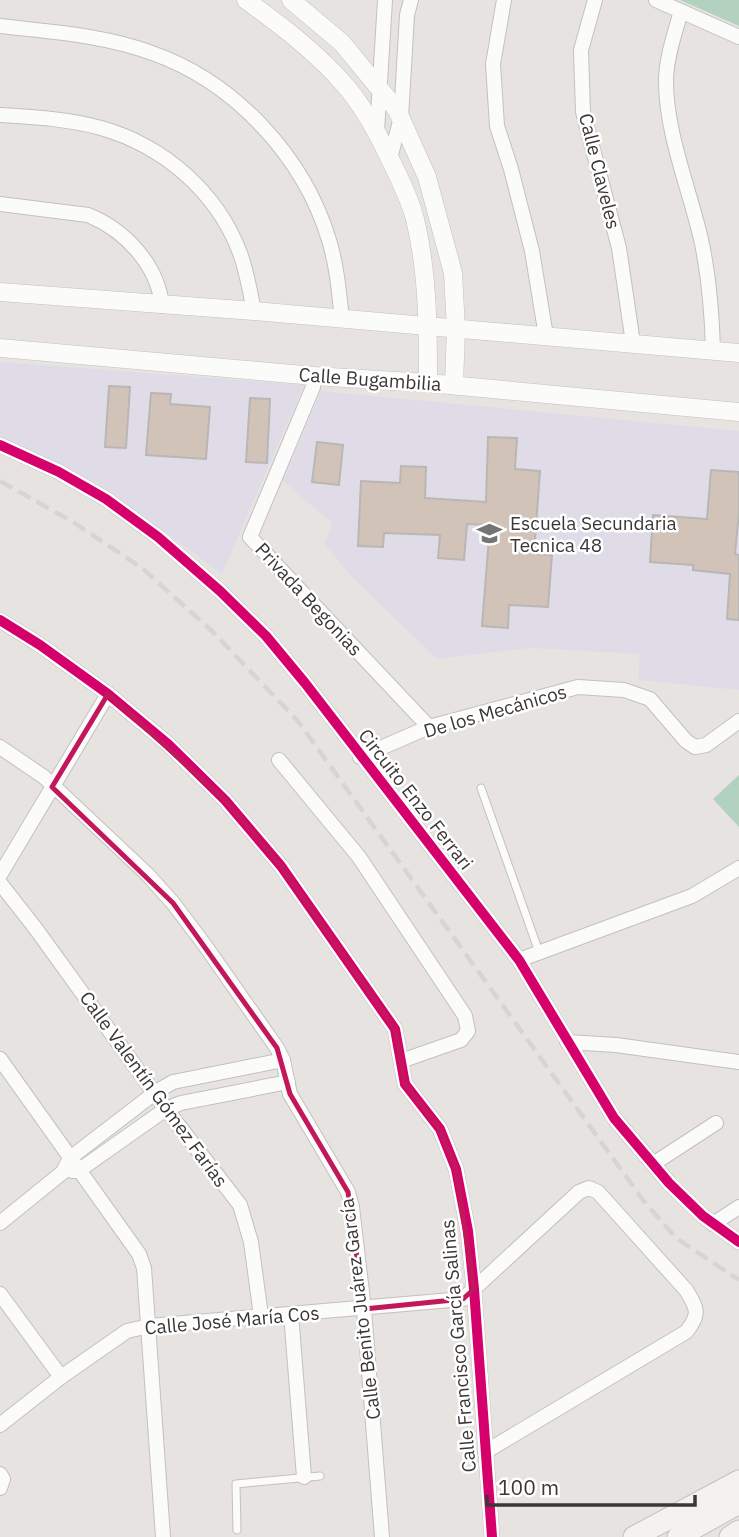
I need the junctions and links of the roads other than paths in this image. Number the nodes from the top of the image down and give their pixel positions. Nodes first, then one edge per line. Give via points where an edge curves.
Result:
1 (246, 0) edge
2 (291, 0) edge
3 (385, 0) edge
4 (411, 0) edge
5 (504, 0) edge
6 (595, 0) edge
7 (656, 0) edge
8 (681, 11) junction
9 (0, 26) edge
10 (739, 37) edge
11 (380, 90) junction
12 (0, 115) edge
13 (401, 118) junction
14 (377, 131) junction
15 (390, 158) junction
16 (0, 204) edge
17 (0, 292) edge
18 (162, 306) junction
19 (254, 311) junction
20 (341, 319) junction
21 (428, 326) junction
22 (456, 329) junction
23 (546, 336) junction
24 (633, 343) junction
25 (0, 348) edge
26 (713, 350) junction
27 (739, 353) edge
28 (314, 376) junction
29 (428, 383) junction
30 (454, 385) junction
31 (739, 412) edge
32 (0, 445) edge
33 (0, 620) edge
34 (108, 694) junction
35 (739, 720) edge
36 (429, 727) junction
37 (0, 747) edge
38 (360, 757) junction
39 (279, 760) dead end
40 (52, 787) junction
41 (481, 788) dead end
42 (739, 868) edge
43 (0, 875) edge
44 (0, 883) edge
45 (539, 953) junction
46 (519, 960) junction
47 (567, 1042) junction
48 (0, 1059) edge
49 (283, 1060) junction
50 (401, 1061) junction
51 (739, 1062) edge
52 (288, 1082) junction
53 (156, 1092) junction
54 (166, 1108) junction
55 (716, 1123) dead end
56 (69, 1158) junction
57 (653, 1164) junction
58 (71, 1171) junction
59 (739, 1207) edge
60 (0, 1223) edge
61 (713, 1224) junction
62 (739, 1242) edge
63 (474, 1289) junction
64 (0, 1294) edge
65 (364, 1309) junction
66 (291, 1314) junction
67 (261, 1316) junction
68 (149, 1326) junction
69 (61, 1377) junction
70 (0, 1425) edge
71 (485, 1452) junction
72 (0, 1474) edge
73 (320, 1476) dead end
74 (304, 1478) junction
75 (739, 1481) edge
76 (0, 1488) edge
77 (739, 1503) edge
78 (739, 1516) edge
79 (237, 1530) dead end
80 (739, 1531) edge
81 (163, 1537) edge
82 (383, 1537) edge
83 (492, 1537) edge
84 (634, 1537) edge
85 (678, 1537) edge
86 (702, 1537) edge
87 (730, 1537) edge

1 - 14 street via 296,37 344,84
2 - 11 street via 342,43
3 - 11 street
4 - 13 street
5 - 23 street via 493,64 497,126 532,251
6 - 24 street, Calle Claveles via 581,50 583,112 620,248
7 - 8 street
8 - 10 street
8 - 26 street via 666,79 669,116 701,241 711,298
9 - 20 street via 99,39 153,53 236,102 284,151 313,200 332,253
11 - 13 street
11 - 14 street
12 - 19 street via 101,128 134,140 173,163 214,205 234,239
13 - 15 street
13 - 22 street via 428,177 453,273
14 - 15 street
15 - 21 street via 414,216 424,262
16 - 18 street via 101,220 138,251 161,290
17 - 18 street
18 - 19 street
19 - 20 street
20 - 21 street
21 - 22 street
21 - 29 street
22 - 23 street
22 - 30 street
23 - 24 street
24 - 26 street
25 - 28 street, Calle Bugambilia
26 - 27 street
28 - 29 street, Calle Bugambilia
28 - 36 street, Privada Begonias via 250,537
29 - 30 street, Calle Bugambilia
30 - 31 street, Calle Bugambilia
32 - 38 street, Circuito Enzo Ferrari via 106,499 158,537 274,645
33 - 34 street, Calle Francisco García Salinas
34 - 40 street
34 - 50 street, Calle Francisco García Salinas via 225,800 281,866 395,1029
35 - 36 street, De los Mecánicos via 706,745 695,747 641,694 578,687
36 - 38 street, De los Mecánicos
37 - 40 street, Calle Benito Juárez García
38 - 46 street, Circuito Enzo Ferrari
39 - 50 street via 359,857 465,1016 468,1031 461,1041
40 - 43 street
40 - 49 street, Calle Benito Juárez García via 173,902
41 - 45 lane
42 - 45 street via 692,896
44 - 53 street, Calle Valentín Gómez Farías
45 - 46 street
46 - 47 street, Circuito Enzo Ferrari
47 - 51 street
47 - 57 street, Circuito Enzo Ferrari via 614,1118
48 - 56 street
49 - 52 street, Calle Benito Juárez García
49 - 53 street via 173,1082
50 - 63 street, Calle Francisco García Salinas via 405,1084 440,1129 456,1169
52 - 54 street
52 - 65 street, Calle Benito Juárez García via 290,1094 348,1192
53 - 54 street, Calle Valentín Gómez Farías
53 - 56 street
54 - 58 street
54 - 67 street, Calle Valentín Gómez Farías via 240,1205 251,1242
55 - 57 street
56 - 58 street
57 - 61 street, Circuito Enzo Ferrari
58 - 60 street
58 - 68 street via 138,1254 146,1278
59 - 61 street
61 - 62 street, Circuito Enzo Ferrari
63 - 65 street, Calle José María Cos via 463,1299
63 - 71 street, Calle Francisco García Salinas
63 - 71 street, Calle José María Cos via 579,1192 589,1188 598,1192 697,1307 687,1332
64 - 69 street
65 - 66 street, Calle José María Cos
65 - 82 street, Calle Benito Juárez García
66 - 67 street, Calle José María Cos
66 - 74 street
67 - 68 street, Calle José María Cos
68 - 69 street, Calle José María Cos via 127,1331
68 - 81 street
69 - 70 street, Calle José María Cos
71 - 83 street, Calle Francisco García Salinas
72 - 76 street via 4,1479
73 - 74 lane
74 - 79 lane via 236,1484
75 - 84 main road
77 - 85 main road
78 - 86 main road
80 - 87 main road

